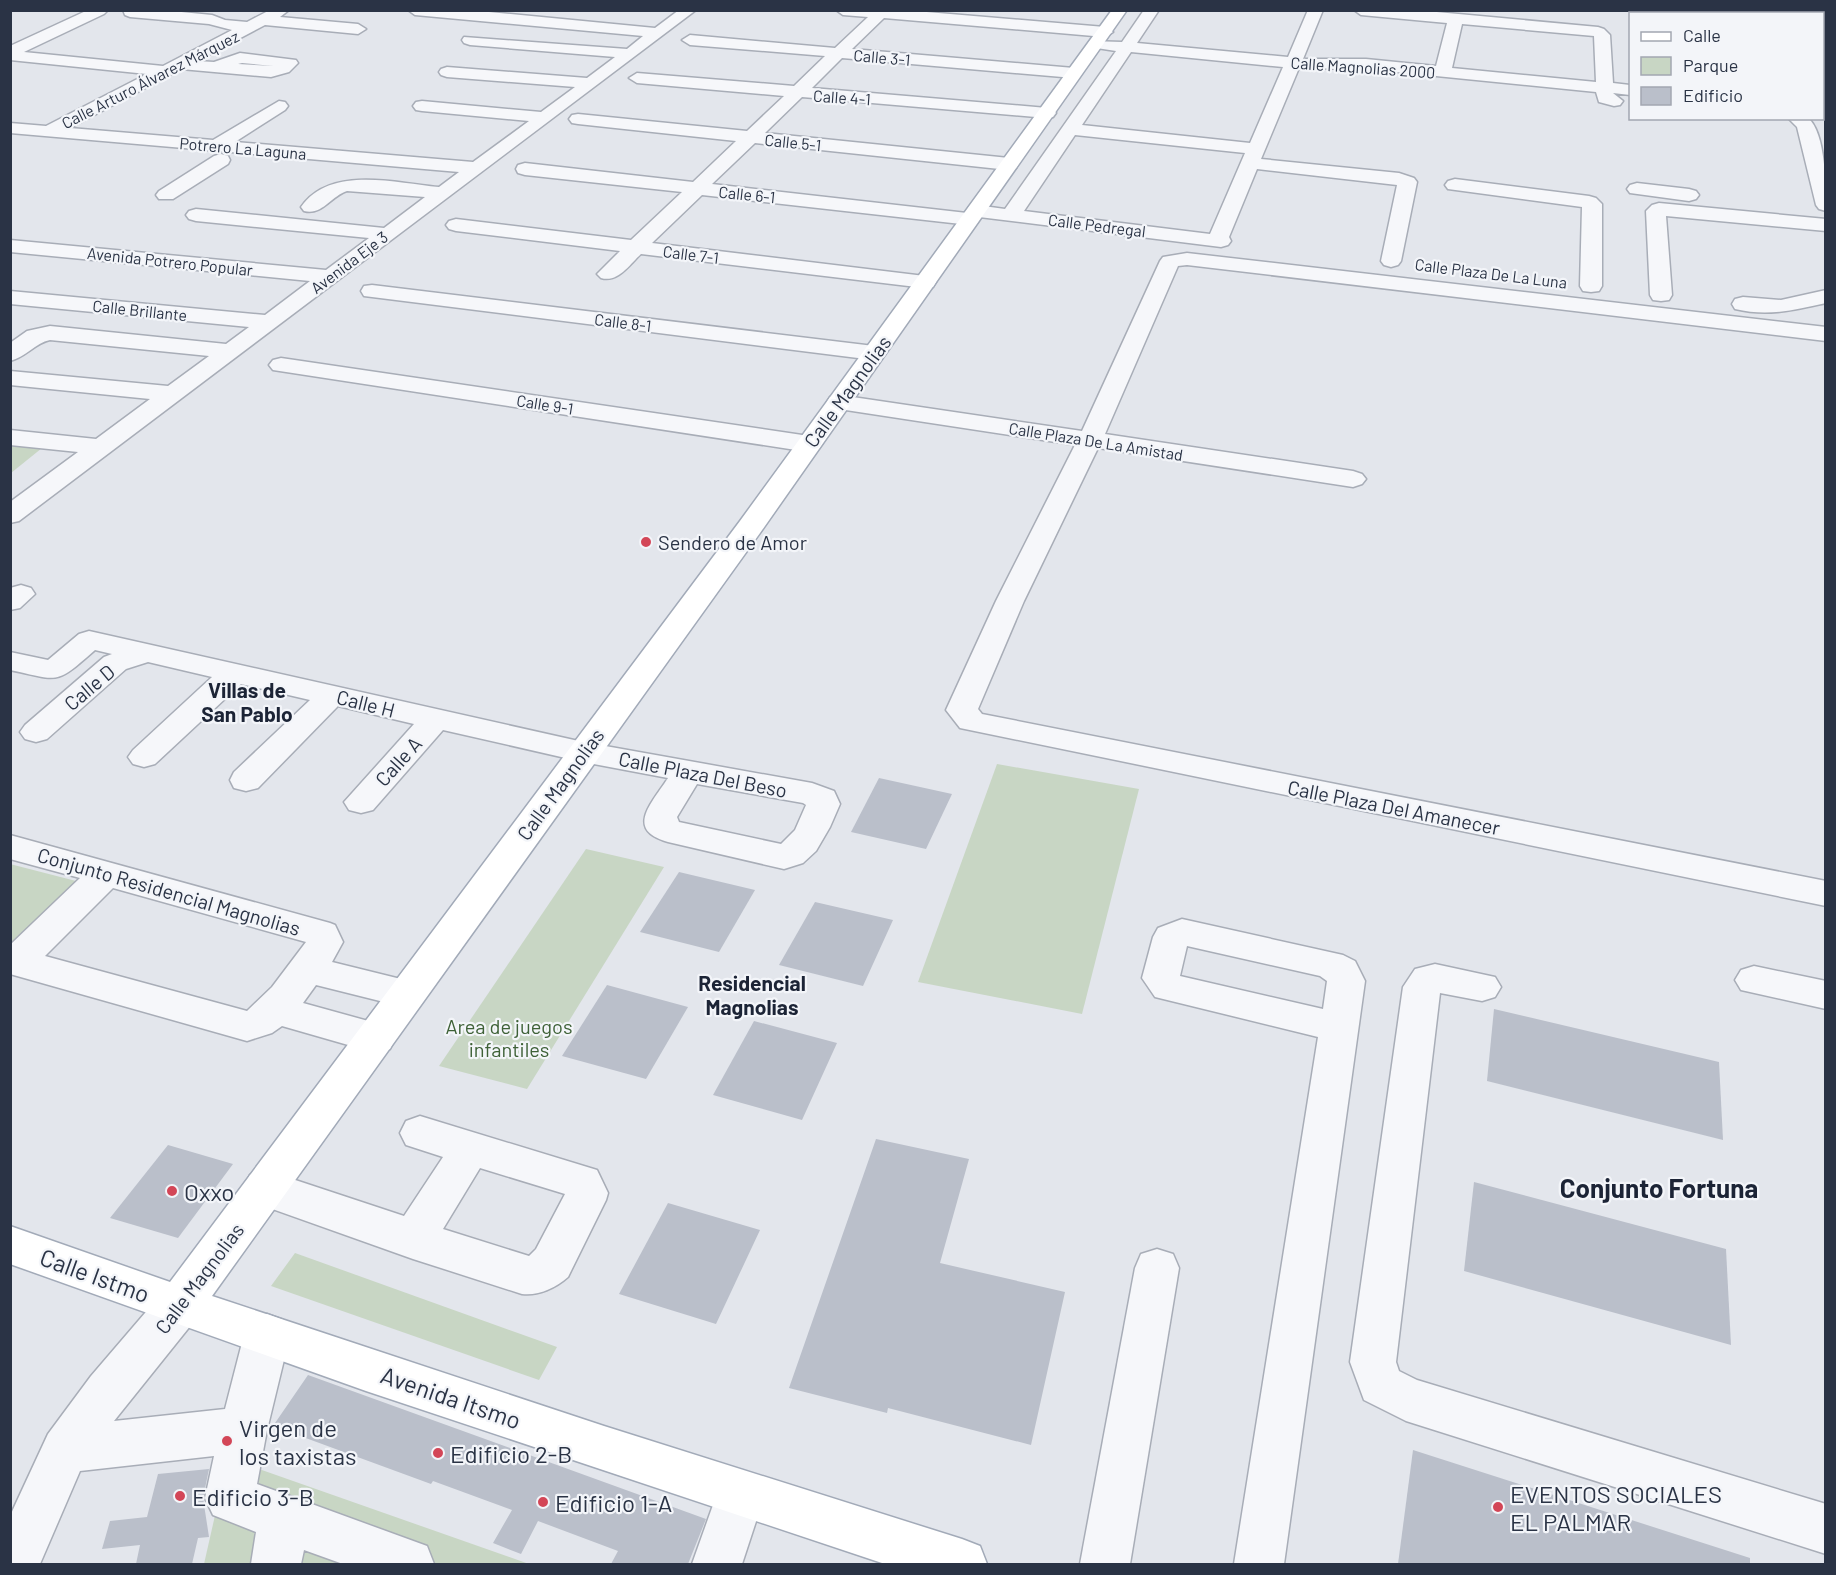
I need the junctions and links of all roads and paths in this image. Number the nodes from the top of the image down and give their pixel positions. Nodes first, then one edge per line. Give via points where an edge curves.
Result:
1 (282, 10) edge
2 (415, 10) edge
3 (688, 10) edge
4 (843, 10) edge
5 (1152, 10) edge
6 (1316, 10) edge
7 (1362, 10) edge
8 (99, 11) edge
9 (130, 12) edge
10 (879, 14) junction
11 (1460, 14) edge
12 (257, 24) junction
13 (358, 29) dead end
14 (657, 33) junction
15 (1112, 33) edge
16 (470, 40) dead end
17 (690, 40) dead end
18 (10, 53) edge
19 (840, 53) junction
20 (631, 54) junction
21 (1293, 63) junction
22 (172, 67) junction
23 (217, 67) dead end
24 (447, 72) dead end
25 (1443, 72) junction
26 (1074, 73) junction
27 (637, 78) dead end
28 (590, 83) junction
29 (97, 85) dead end
30 (1603, 87) junction
31 (131, 89) junction
32 (1629, 90) edge
33 (797, 93) junction
34 (1629, 103) edge
35 (422, 106) dead end
36 (1082, 111) junction
37 (1105, 113) dead end
38 (544, 117) junction
39 (276, 118) dead end
40 (578, 118) dead end
41 (1799, 120) edge
42 (1058, 121) junction
43 (1241, 128) dead end
44 (1264, 130) junction
45 (50, 131) junction
46 (751, 137) junction
47 (12, 139) edge
48 (219, 153) junction
49 (1252, 156) junction
50 (1009, 165) junction
51 (476, 168) junction
52 (525, 169) dead end
53 (1455, 186) dead end
54 (450, 187) junction
55 (695, 189) junction
56 (1637, 189) dead end
57 (166, 195) dead end
58 (311, 207) dead end
59 (1826, 207) edge
60 (196, 215) dead end
61 (973, 215) junction
62 (1011, 215) junction
63 (456, 225) dead end
64 (1826, 225) edge
65 (388, 234) junction
66 (1217, 240) junction
67 (1240, 243) dead end
68 (10, 246) edge
69 (636, 248) junction
70 (1368, 258) dead end
71 (1391, 261) junction
72 (1414, 264) dead end
73 (608, 274) dead end
74 (330, 277) junction
75 (925, 282) junction
76 (1568, 283) dead end
77 (1592, 286) junction
78 (372, 291) dead end
79 (1661, 294) junction
80 (1826, 296) edge
81 (10, 297) edge
82 (269, 322) junction
83 (1826, 334) edge
84 (179, 345) junction
85 (230, 351) junction
86 (874, 353) junction
87 (10, 354) edge
88 (281, 365) dead end
89 (10, 378) edge
90 (122, 389) junction
91 (172, 394) junction
92 (839, 402) junction
93 (10, 437) edge
94 (1090, 440) junction
95 (809, 444) junction
96 (101, 447) junction
97 (1353, 479) dead end
98 (10, 515) edge
99 (148, 653) junction
100 (10, 661) edge
101 (236, 672) junction
102 (332, 695) junction
103 (435, 720) junction
104 (36, 732) dead end
105 (583, 752) junction
106 (144, 758) dead end
107 (689, 770) junction
108 (246, 780) dead end
109 (361, 802) dead end
110 (10, 847) edge
111 (107, 873) junction
112 (1826, 894) edge
113 (13, 961) edge
114 (306, 969) junction
115 (1754, 980) dead end
116 (1482, 987) dead end
117 (408, 994) junction
118 (1826, 995) edge
119 (274, 1009) junction
120 (1339, 1027) dead end
121 (376, 1038) junction
122 (420, 1133) dead end
123 (471, 1148) junction
124 (265, 1188) junction
125 (413, 1240) junction
126 (10, 1245) edge
127 (1157, 1268) dead end
128 (179, 1306) junction
129 (267, 1335) junction
130 (243, 1430) junction
131 (65, 1450) junction
132 (740, 1494) junction
133 (1826, 1529) edge
134 (280, 1541) edge
135 (15, 1564) edge
136 (409, 1564) edge
137 (717, 1564) edge
138 (962, 1564) edge
139 (1105, 1564) edge
140 (1259, 1564) edge

1 - 12 street, Calle Arturo Álvarez Márquez
2 - 14 street
3 - 14 street, Avenida Eje 3
4 - 10 street, Calle Magnolias 2000
5 - 15 street
6 - 21 street
7 - 11 street
8 - 18 street
9 - 12 street via 222,24
10 - 15 street, Calle Magnolias 2000
10 - 19 street
11 - 25 street
11 - 30 street via 1598,32 1602,35
12 - 13 street
12 - 22 street, Calle Arturo Álvarez Márquez
14 - 20 street, Avenida Eje 3
15 - 21 street, Calle Magnolias 2000
15 - 26 main road, Calle Magnolias
15 - 36 street
16 - 20 street
17 - 19 street, Calle 3-1
18 - 22 street
19 - 26 street, Calle 3-1
19 - 33 street
20 - 28 street, Avenida Eje 3
21 - 25 street, Calle Magnolias 2000 via 1361,64
21 - 44 street
22 - 23 street
22 - 31 street, Calle Arturo Álvarez Márquez
24 - 28 street
25 - 30 street, Calle Magnolias 2000
26 - 42 main road, Calle Magnolias
27 - 33 street, Calle 4-1
28 - 38 street, Avenida Eje 3
29 - 31 street
30 - 32 street, Calle Magnolias 2000
30 - 34 street via 1605,99
31 - 45 street, Calle Arturo Álvarez Márquez
33 - 42 street, Calle 4-1
33 - 46 street
35 - 38 street
36 - 37 street
36 - 42 street
38 - 51 street, Avenida Eje 3
39 - 48 street via 246,128
40 - 46 street, Calle 5-1
41 - 59 street via 1805,125
42 - 49 street, Calle 4-1
42 - 50 main road, Calle Magnolias
42 - 62 street
43 - 44 street
44 - 49 street
45 - 47 street, Potrero La Laguna
45 - 48 street, Potrero La Laguna
46 - 50 street, Calle 5-1
46 - 55 street
47 - 48 street
48 - 51 street, Potrero La Laguna
48 - 54 street
48 - 57 street
49 - 66 street
49 - 71 street, Calle 4-1 via 1407,182
50 - 61 main road, Calle Magnolias
51 - 54 street, Avenida Eje 3
52 - 55 street, Calle 6-1
53 - 77 street via 1591,203
54 - 58 street via 346,185 330,190
54 - 65 street, Avenida Eje 3
55 - 61 street, Calle 6-1
55 - 69 street
56 - 59 street
60 - 65 street
61 - 62 street, Calle Pedregal
61 - 75 main road, Calle Magnolias
62 - 66 street, Calle Pedregal
63 - 69 street, Calle 7-1
64 - 79 street via 1659,209 1656,212
65 - 74 street, Avenida Eje 3
66 - 67 street, Calle Pedregal
68 - 74 street, Avenida Potrero Popular
69 - 73 street
69 - 75 street, Calle 7-1
70 - 71 street, Calle Plaza De La Luna
71 - 72 street, Calle Plaza De La Luna
74 - 82 street, Avenida Eje 3
75 - 86 main road, Calle Magnolias
76 - 77 street, Calle Plaza De La Luna
77 - 79 street
78 - 86 street, Calle 8-1
79 - 80 street via 1774,308
81 - 82 street, Calle Brillante
82 - 85 street, Avenida Eje 3
83 - 94 street via 1181,258 1168,263
84 - 85 street
84 - 87 street via 50,333 35,336
84 - 90 street
85 - 91 street, Avenida Eje 3
86 - 92 main road, Calle Magnolias
88 - 95 street, Calle 9-1
89 - 90 street
90 - 91 street
91 - 96 street, Avenida Eje 3
92 - 94 street, Calle Plaza De La Amistad
92 - 95 main road, Calle Magnolias
93 - 96 street
94 - 97 street, Calle Plaza De La Amistad
94 - 112 street, Calle Plaza Del Amanecer via 1010,601 968,694 962,710 965,716 980,723
95 - 105 main road, Calle Magnolias
96 - 98 street, Avenida Eje 3
99 - 100 street, Calle H via 89,640 54,670
99 - 101 street, Calle H
99 - 104 street, Calle D via 115,663
101 - 102 street, Calle H
101 - 106 street
102 - 103 street, Calle H
102 - 108 street
103 - 105 street, Calle H
103 - 109 street, Calle A
105 - 107 street, Calle Plaza Del Beso
105 - 117 main road, Calle Magnolias
107 - 107 street, Calle Plaza Del Beso via 658,821 663,829 791,856 800,849 822,808 822,799 812,794
110 - 111 street, Conjunto Residencial Magnolias
111 - 113 street
111 - 114 street, Conjunto Residencial Magnolias via 322,934 325,942
113 - 119 street, Conjunto Residencial Magnolias via 241,1025 261,1022
114 - 117 street
114 - 119 street, Conjunto Residencial Magnolias
115 - 118 street
116 - 133 street via 1435,978 1428,979 1422,987 1373,1362 1381,1385 1406,1399
117 - 121 main road, Calle Magnolias
119 - 121 street
120 - 140 street
121 - 124 main road, Calle Magnolias
122 - 123 street
123 - 125 street
123 - 125 street via 576,1179 586,1187 585,1200 552,1263 539,1274 522,1275
124 - 125 street
124 - 128 main road, Calle Magnolias
126 - 128 main road, Calle Istmo
127 - 139 street
128 - 129 main road, Avenida Itsmo
128 - 131 street, Calle Magnolias
129 - 130 street
129 - 132 main road, Avenida Itsmo
130 - 131 street
130 - 134 street via 230,1498
131 - 135 street, Calle Magnolias
132 - 137 street
132 - 138 main road, Avenida Itsmo
134 - 136 street

